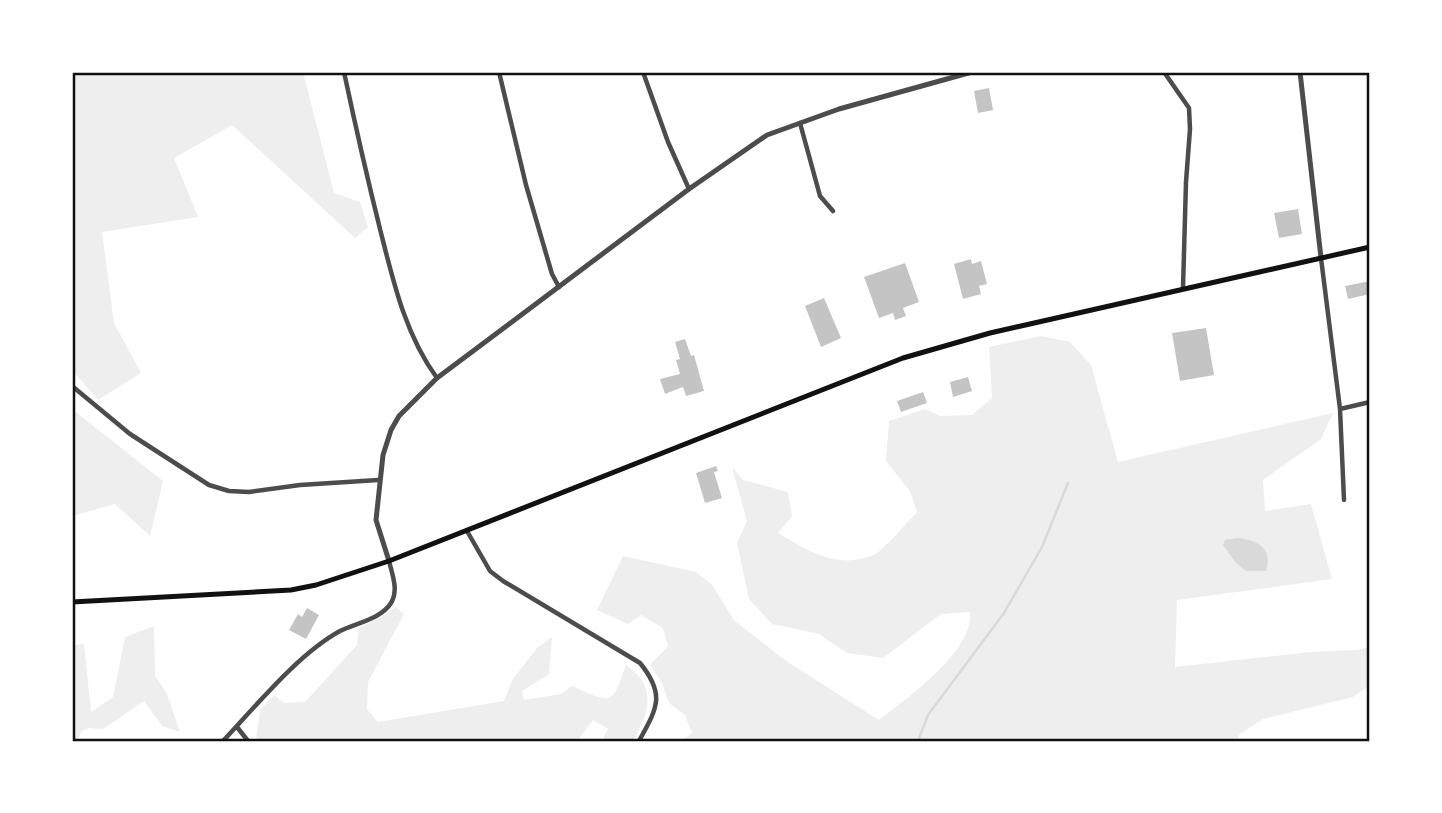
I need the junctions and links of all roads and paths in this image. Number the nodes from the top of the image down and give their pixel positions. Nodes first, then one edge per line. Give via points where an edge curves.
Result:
1 (344, 72) edge
2 (499, 72) edge
3 (643, 72) edge
4 (972, 72) edge
5 (1164, 72) edge
6 (1300, 72) edge
7 (799, 122) junction
8 (689, 189) junction
9 (833, 211) dead end
10 (1370, 247) edge
11 (1321, 258) junction
12 (559, 287) junction
13 (1183, 288) junction
14 (437, 378) junction
15 (72, 386) edge
16 (1370, 402) edge
17 (1340, 409) junction
18 (378, 480) junction
19 (1344, 500) dead end
20 (467, 531) junction
21 (389, 561) junction
22 (72, 602) edge
23 (237, 727) junction
24 (223, 741) edge
25 (248, 741) edge
26 (639, 741) edge

1 - 14 street via 392,279 417,345
2 - 12 street via 526,185
3 - 8 street
4 - 7 street
5 - 13 street via 1189,108
6 - 11 street
7 - 8 street via 767,135
7 - 9 street via 820,196
8 - 12 street
10 - 11 main road
11 - 13 main road
11 - 17 street
12 - 14 street
13 - 20 main road via 903,358
14 - 18 street via 399,416
15 - 18 street via 130,434 209,485 249,492
16 - 17 street
17 - 19 street
18 - 21 street via 376,520
20 - 21 main road
20 - 26 street via 490,571 503,581 640,663 653,679 657,699
21 - 22 main road via 291,590
21 - 23 street via 395,586 387,608 321,643
23 - 24 street
23 - 25 street

